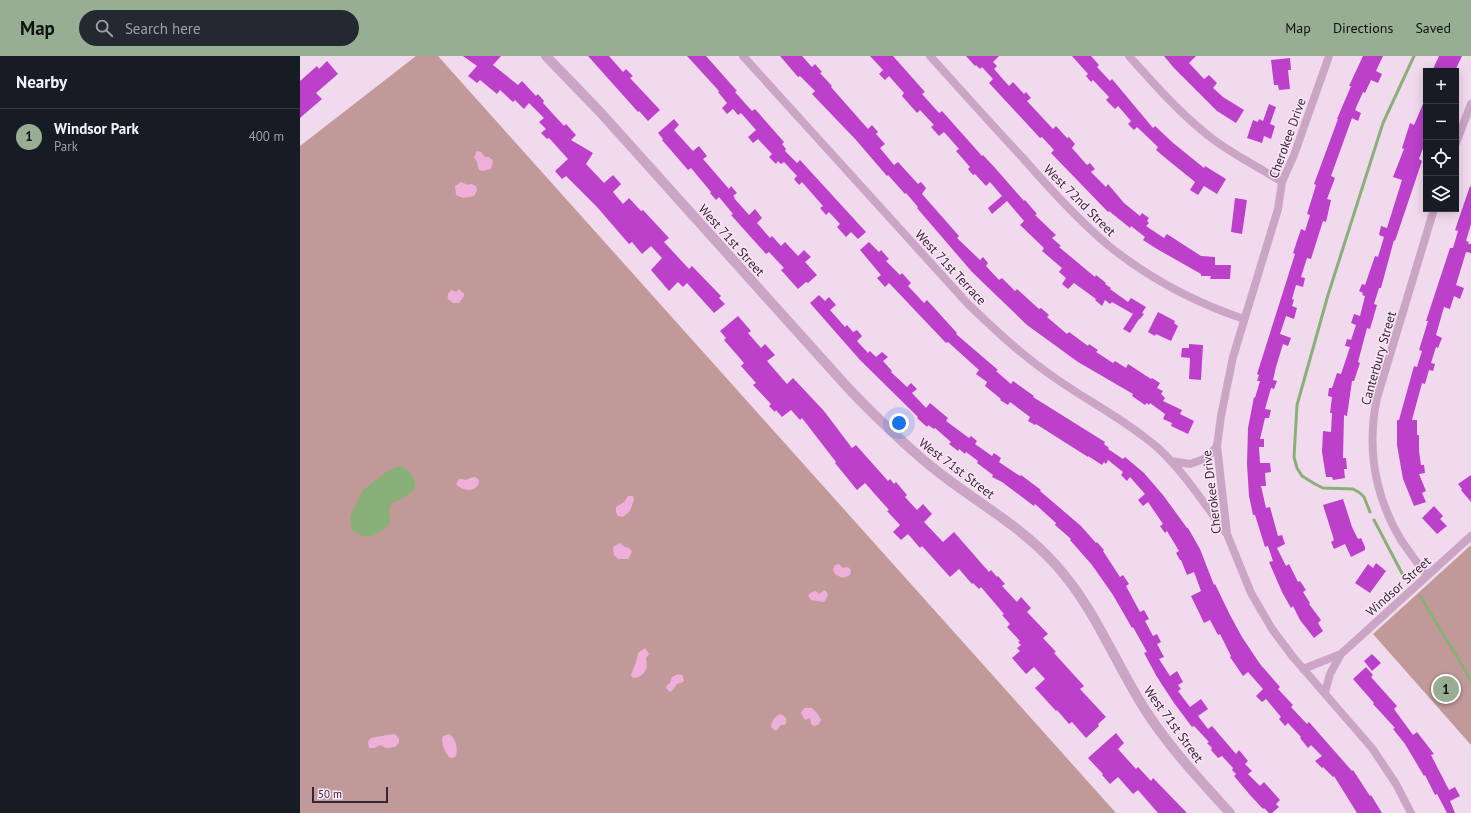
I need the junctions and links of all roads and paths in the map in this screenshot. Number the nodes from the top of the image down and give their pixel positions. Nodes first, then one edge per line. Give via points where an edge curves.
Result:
1 (546, 56) edge
2 (743, 56) edge
3 (930, 56) edge
4 (1129, 56) edge
5 (1329, 56) edge
6 (1471, 104) edge
7 (1457, 140) edge
8 (1282, 182) junction
9 (1433, 212) edge
10 (1244, 319) junction
11 (1217, 446) junction
12 (1171, 461) junction
13 (1227, 534) junction
14 (1471, 536) edge
15 (1427, 575) junction
16 (1341, 654) junction
17 (1304, 669) junction
18 (1325, 692) junction
19 (1230, 813) edge
20 (1411, 813) edge

1 - 19 street, West 71st Street via 601,113 848,389 877,418 941,474 1014,526 1056,565 1095,619 1144,708 1181,759
2 - 12 street, West 71st Terrace via 968,304 998,333 1027,358 1144,437
3 - 10 street, West 72nd Street via 1060,200 1110,246 1170,287 1206,305
4 - 8 street via 1193,124 1215,141
5 - 8 street, Cherokee Drive
6 - 7 street
8 - 10 street, Cherokee Drive via 1278,209
9 - 15 street, Canterbury Street via 1377,398 1372,427 1375,473 1381,496 1401,540
10 - 11 street, Cherokee Drive via 1228,376
11 - 12 street via 1207,458 1190,464
11 - 13 street, Cherokee Drive
12 - 13 street, West 71st Terrace
13 - 17 street, Cherokee Drive via 1251,593 1268,623
14 - 15 street, Windsor Street
15 - 16 street, Windsor Street
16 - 17 street, Windsor Street
16 - 18 street, Windsor Street via 1330,674
17 - 18 street, Cherokee Drive
18 - 20 street, Cherokee Drive via 1372,748 1396,784

